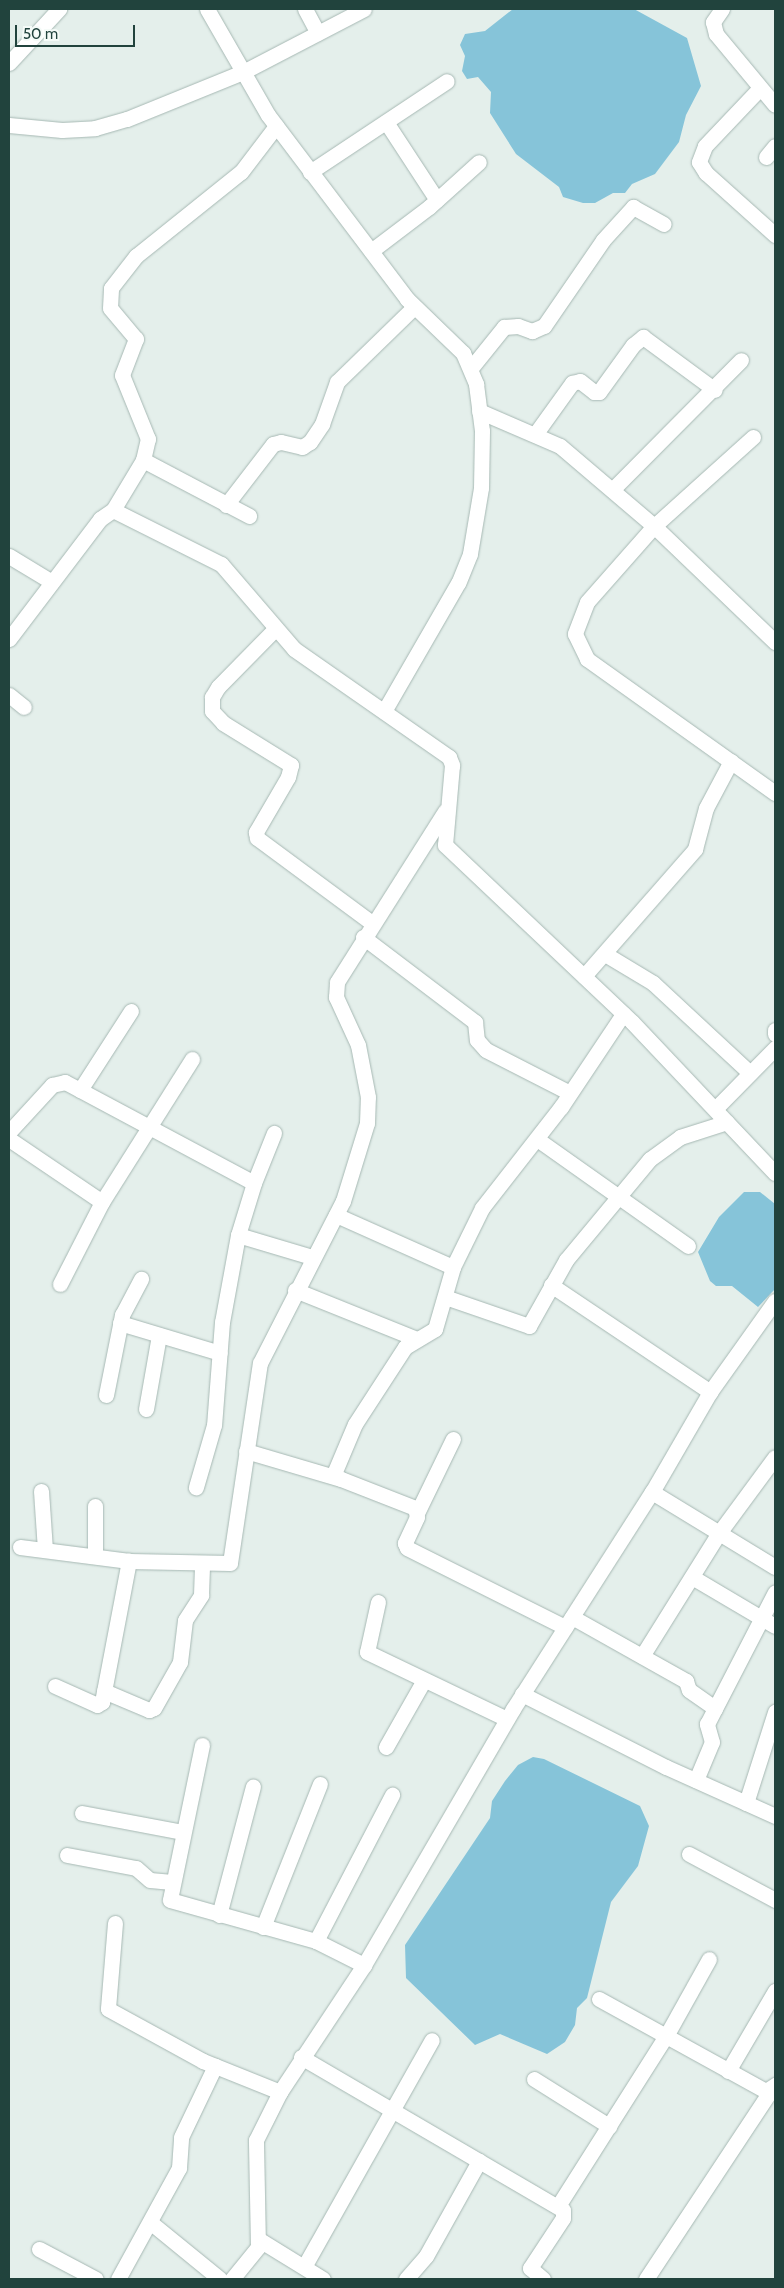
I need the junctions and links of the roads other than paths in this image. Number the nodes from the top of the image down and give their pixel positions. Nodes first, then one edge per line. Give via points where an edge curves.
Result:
1 (59, 9) edge
2 (305, 9) edge
3 (364, 9) edge
4 (722, 9) edge
5 (210, 10) edge
6 (318, 33) junction
7 (9, 63) edge
8 (245, 71) junction
9 (447, 81) dead end
10 (760, 88) junction
11 (775, 105) edge
12 (269, 115) junction
13 (386, 122) junction
14 (9, 125) edge
15 (479, 162) dead end
16 (310, 172) junction
17 (437, 200) junction
18 (664, 224) dead end
19 (775, 235) edge
20 (371, 251) junction
21 (414, 307) junction
22 (741, 360) dead end
23 (470, 368) junction
24 (715, 390) junction
25 (479, 411) junction
26 (536, 433) junction
27 (753, 437) dead end
28 (143, 460) junction
29 (612, 490) junction
30 (226, 504) junction
31 (112, 510) junction
32 (249, 516) dead end
33 (654, 526) junction
34 (9, 556) edge
35 (52, 582) junction
36 (275, 629) junction
37 (9, 639) edge
38 (775, 642) edge
39 (9, 695) edge
40 (24, 707) dead end
41 (384, 711) junction
42 (731, 761) junction
43 (775, 793) edge
44 (448, 808) junction
45 (372, 924) junction
46 (363, 938) junction
47 (604, 954) junction
48 (584, 976) junction
49 (131, 1011) dead end
50 (623, 1014) junction
51 (775, 1030) edge
52 (775, 1034) edge
53 (775, 1048) edge
54 (192, 1059) dead end
55 (750, 1073) junction
56 (80, 1090) junction
57 (570, 1093) junction
58 (715, 1109) junction
59 (727, 1122) junction
60 (149, 1126) junction
61 (9, 1132) edge
62 (274, 1133) dead end
63 (537, 1138) junction
64 (9, 1139) edge
65 (775, 1173) edge
66 (254, 1183) junction
67 (618, 1199) junction
68 (102, 1202) junction
69 (336, 1215) junction
70 (238, 1235) junction
71 (688, 1246) dead end
72 (312, 1257) junction
73 (453, 1267) junction
74 (140, 1278) dead end
75 (60, 1284) dead end
76 (552, 1285) junction
77 (295, 1290) junction
78 (445, 1297) junction
79 (775, 1301) edge
80 (120, 1323) junction
81 (159, 1335) junction
82 (417, 1339) junction
83 (220, 1353) junction
84 (710, 1392) junction
85 (106, 1395) dead end
86 (146, 1409) dead end
87 (453, 1440) dead end
88 (246, 1451) junction
89 (775, 1457) edge
90 (333, 1476) junction
91 (196, 1487) dead end
92 (40, 1491) dead end
93 (652, 1492) junction
94 (95, 1506) dead end
95 (418, 1511) junction
96 (719, 1533) junction
97 (20, 1547) dead end
98 (45, 1550) junction
99 (95, 1556) junction
100 (129, 1561) junction
101 (202, 1564) junction
102 (775, 1568) edge
103 (692, 1577) junction
104 (775, 1592) edge
105 (378, 1602) dead end
106 (762, 1618) junction
107 (569, 1622) junction
108 (775, 1626) edge
109 (642, 1656) junction
110 (424, 1680) junction
111 (55, 1686) dead end
112 (104, 1691) junction
113 (522, 1694) junction
114 (715, 1708) junction
115 (775, 1712) edge
116 (507, 1719) junction
117 (202, 1745) dead end
118 (386, 1747) dead end
119 (696, 1780) junction
120 (320, 1784) dead end
121 (254, 1786) dead end
122 (392, 1795) dead end
123 (746, 1803) junction
124 (82, 1814) dead end
125 (775, 1816) edge
126 (183, 1832) junction
127 (689, 1854) dead end
128 (67, 1855) dead end
129 (172, 1882) junction
130 (775, 1900) edge
131 (219, 1915) junction
132 (115, 1923) dead end
133 (264, 1927) junction
134 (316, 1941) junction
135 (710, 1958) dead end
136 (364, 1965) junction
137 (775, 1991) edge
138 (599, 1999) dead end
139 (666, 2036) junction
140 (432, 2040) dead end
141 (301, 2057) junction
142 (215, 2066) junction
143 (728, 2071) junction
144 (534, 2079) dead end
145 (773, 2088) edge
146 (280, 2092) junction
147 (390, 2112) junction
148 (609, 2126) junction
149 (479, 2162) junction
150 (558, 2206) junction
151 (150, 2222) junction
152 (258, 2239) junction
153 (39, 2249) dead end
154 (305, 2266) junction
155 (532, 2276) edge
156 (96, 2279) edge
157 (118, 2279) edge
158 (220, 2279) edge
159 (232, 2279) edge
160 (323, 2279) edge
161 (406, 2279) edge
162 (646, 2279) edge

1 - 7 street
2 - 6 street
3 - 6 street
4 - 10 street via 713,28
5 - 8 street
6 - 8 street
8 - 12 street
8 - 14 street via 127,119 95,128
9 - 13 street
10 - 11 street
10 - 19 street via 704,146 699,162 706,173
12 - 16 street
12 - 28 street via 241,172 136,256 111,288 110,308 136,339 122,375 145,428 147,450
13 - 16 street
13 - 17 street
15 - 17 street
16 - 20 street
17 - 20 street
18 - 23 street via 633,207 603,240 544,326 532,331 518,326 504,327
20 - 21 street
21 - 23 street via 463,353
21 - 30 street via 337,382 322,424 310,442 302,447 281,442 273,444
22 - 24 street
23 - 25 street
24 - 26 street via 643,337 633,344 599,392 594,392 580,381 572,383
24 - 29 street
25 - 26 street
25 - 41 street via 481,488 470,554 458,583
26 - 29 street via 560,446
27 - 33 street
28 - 30 street
28 - 31 street
29 - 33 street
30 - 32 street
31 - 35 street via 100,519
31 - 36 street via 221,564
33 - 38 street
33 - 42 street via 587,602 575,634 587,659
34 - 35 street
35 - 37 street
36 - 41 street via 294,649
36 - 45 street via 218,687 212,697 212,711 223,724 291,765 288,777 256,832 257,838
39 - 40 street
41 - 44 street via 449,757 452,765
42 - 43 street
42 - 47 street via 706,808 695,849
44 - 45 street
44 - 48 street via 446,845
45 - 46 street
46 - 57 street via 475,1022 478,1040 486,1050
46 - 69 street via 335,989 358,1045 368,1097 361,1149
47 - 48 street
47 - 55 street via 653,983
48 - 50 street
49 - 56 street
50 - 57 street
50 - 58 street
51 - 52 street
53 - 55 street
54 - 60 street
55 - 58 street
56 - 60 street
56 - 61 street via 58,1081
57 - 63 street
58 - 59 street
59 - 65 street
59 - 67 street via 688,1134 661,1150
60 - 66 street
60 - 68 street
62 - 66 street
63 - 67 street
63 - 73 street via 482,1208
64 - 68 street
66 - 70 street
67 - 71 street
67 - 76 street via 566,1260
68 - 75 street
69 - 72 street
69 - 73 street
70 - 72 street
70 - 83 street
72 - 77 street
73 - 78 street
74 - 80 street
76 - 78 street via 529,1326
76 - 84 street
77 - 82 street
77 - 88 street via 260,1362
78 - 82 street via 435,1329
79 - 84 street
80 - 81 street
80 - 85 street
81 - 83 street
81 - 86 street
82 - 90 street via 405,1347 360,1416
83 - 91 street via 214,1426
84 - 93 street
87 - 95 street
88 - 90 street
88 - 101 street via 230,1563
89 - 96 street
90 - 95 street
92 - 98 street
93 - 96 street
93 - 107 street
94 - 99 street
95 - 107 street via 406,1548
96 - 102 street
96 - 103 street
97 - 98 street
98 - 99 street
99 - 100 street
100 - 101 street
100 - 112 street
101 - 112 street via 201,1595 185,1620 180,1662 154,1708 149,1710
103 - 106 street
103 - 109 street
104 - 106 street
105 - 110 street via 366,1652
106 - 108 street
106 - 114 street
107 - 109 street
107 - 113 street
109 - 114 street via 686,1681 689,1690
110 - 116 street
110 - 118 street
111 - 112 street via 98,1705
113 - 116 street
113 - 119 street
114 - 119 street via 707,1728 712,1742
115 - 123 street
116 - 136 street
117 - 126 street
119 - 123 street
120 - 133 street
121 - 131 street
122 - 134 street
123 - 125 street
124 - 126 street
126 - 129 street
127 - 130 street
128 - 129 street via 136,1868 150,1880
129 - 131 street via 172,1902
131 - 133 street
132 - 142 street via 108,2008
133 - 134 street
134 - 136 street
135 - 139 street
136 - 141 street
137 - 143 street
138 - 139 street
139 - 143 street
139 - 148 street
140 - 147 street
141 - 146 street
141 - 147 street
142 - 146 street
142 - 151 street via 181,2137 182,2162
143 - 145 street
144 - 148 street
145 - 162 street
146 - 152 street via 256,2140
147 - 149 street
147 - 154 street
148 - 150 street
149 - 150 street
149 - 161 street via 426,2256
150 - 155 street via 563,2218
151 - 157 street
151 - 158 street
152 - 154 street
152 - 159 street via 255,2252
153 - 156 street
154 - 160 street

